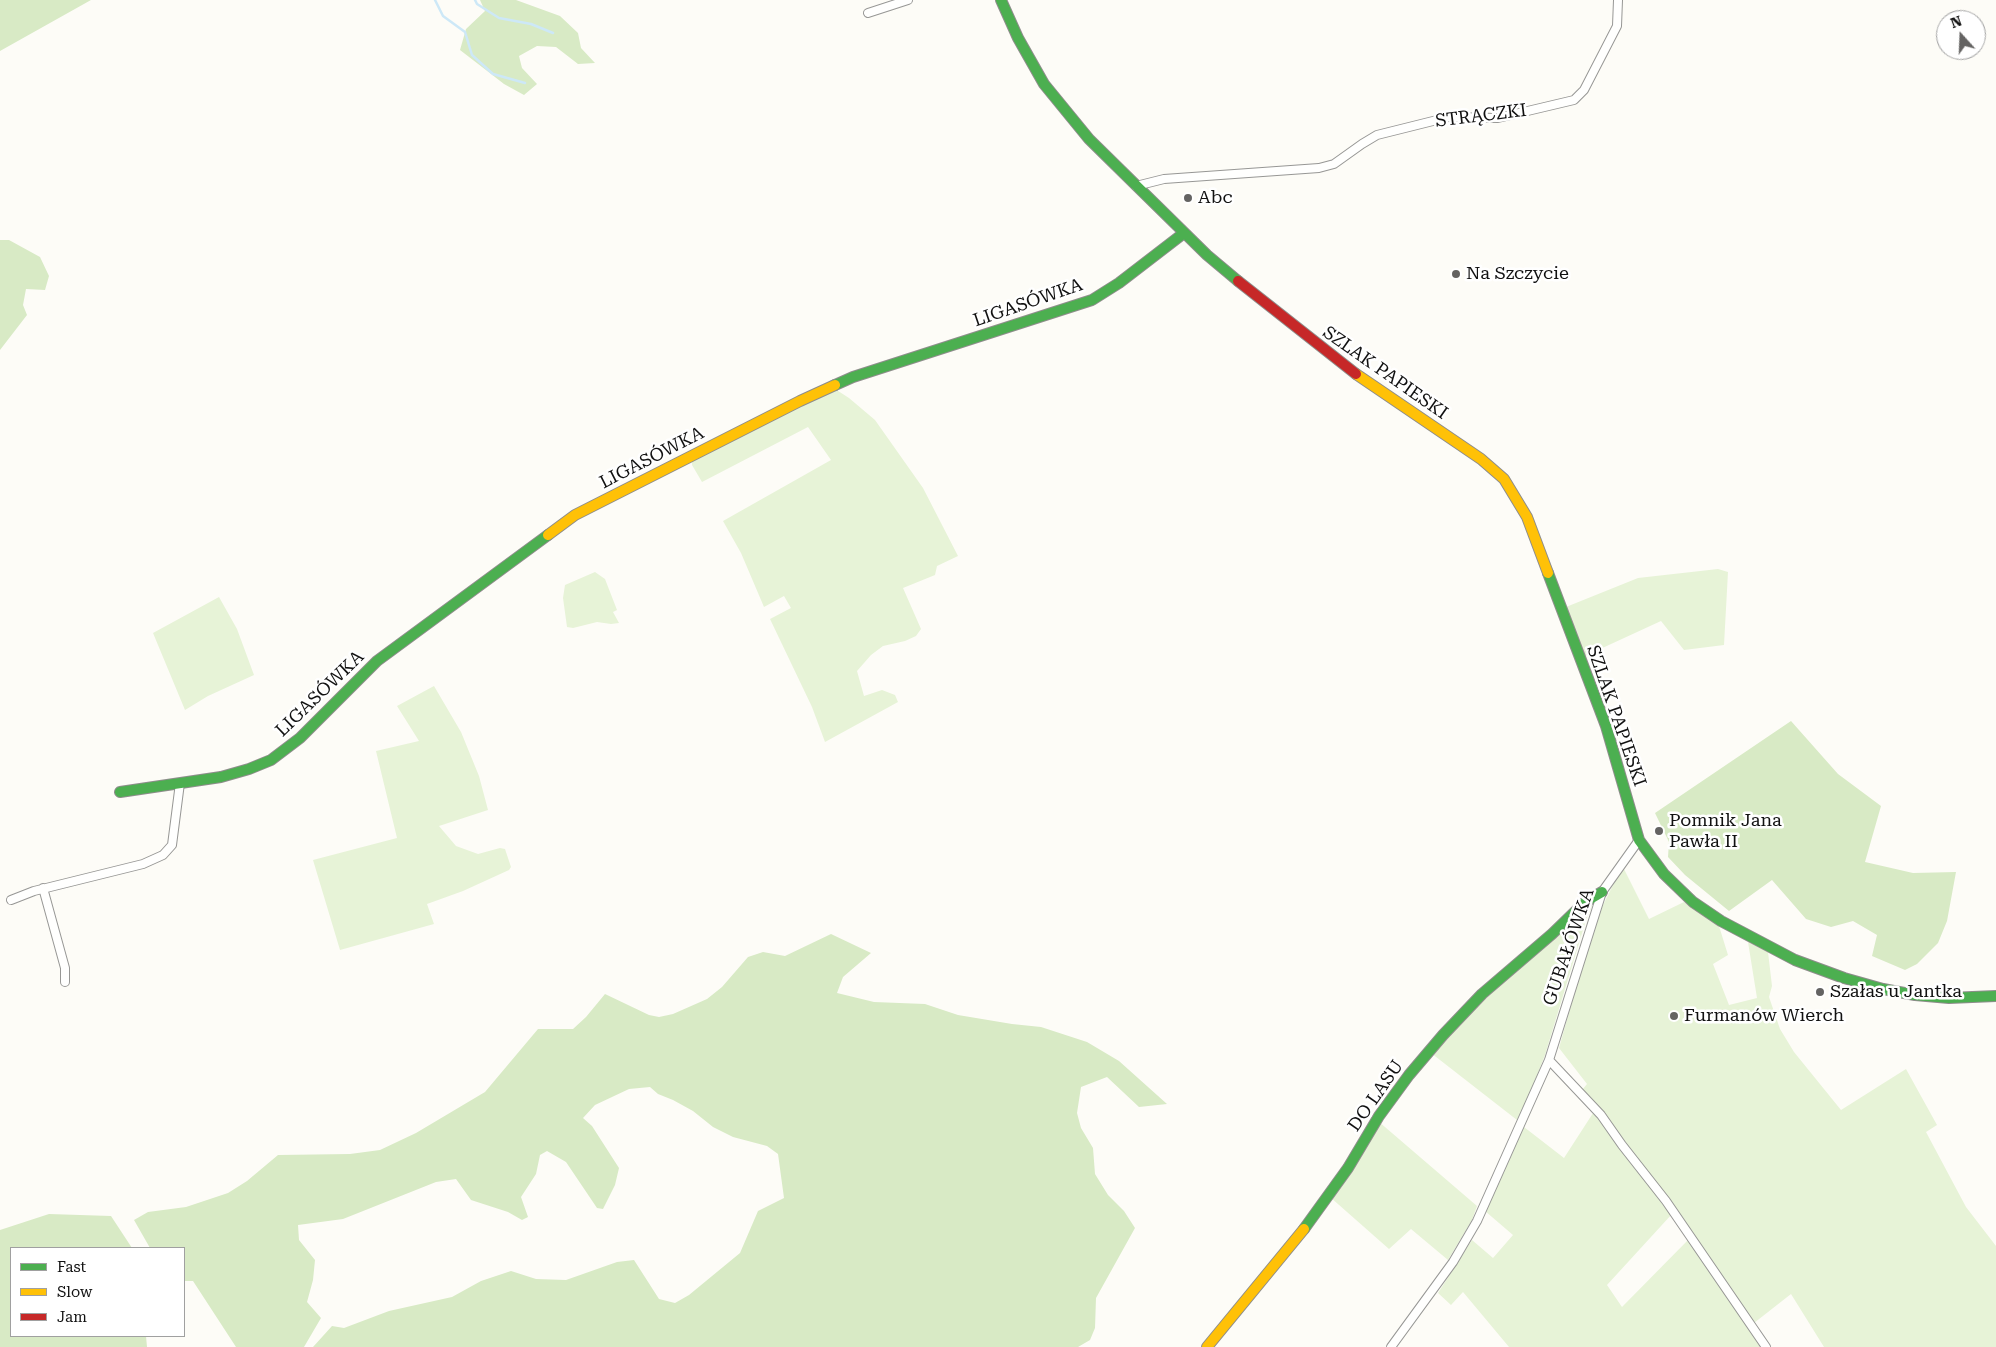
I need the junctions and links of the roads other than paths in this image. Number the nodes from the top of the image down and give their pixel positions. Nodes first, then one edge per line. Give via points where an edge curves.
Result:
1 (908, 0) edge
2 (1001, 0) edge
3 (1618, 0) edge
4 (868, 12) dead end
5 (1136, 186) junction
6 (1184, 234) junction
7 (180, 783) junction
8 (120, 792) dead end
9 (1639, 840) junction
10 (43, 888) junction
11 (1602, 892) junction
12 (11, 900) dead end
13 (64, 982) dead end
14 (1996, 996) edge
15 (1549, 1060) junction
16 (1213, 1345) edge
17 (1391, 1347) edge
18 (1766, 1347) edge

1 - 4 street
2 - 5 street, SZLAK PAPIESKI via 1044,84 1089,139
3 - 5 street, STRĄCZKI via 1617,26 1584,90 1574,100 1498,118 1449,117 1377,135 1334,164 1319,168 1164,178
5 - 6 street, SZLAK PAPIESKI
6 - 7 street, LIGASÓWKA via 1120,283 1092,300 839,383 575,515 377,661 278,756 237,773
6 - 9 street, SZLAK PAPIESKI via 1258,298 1351,371 1481,459 1504,479 1527,517 1606,726
7 - 8 street, LIGASÓWKA
7 - 10 street via 172,845 163,855 143,864
9 - 11 street, GUBAŁÓWKA
9 - 14 street via 1664,874 1706,913 1795,960 1900,993 1949,998
10 - 12 street
10 - 13 street via 65,968
11 - 15 street, GUBAŁÓWKA
11 - 16 street, DO LASU via 1585,902 1482,994 1409,1075 1378,1116 1348,1168
15 - 17 street, GUBAŁÓWKA via 1476,1221 1453,1262
15 - 18 street via 1601,1116 1666,1200

